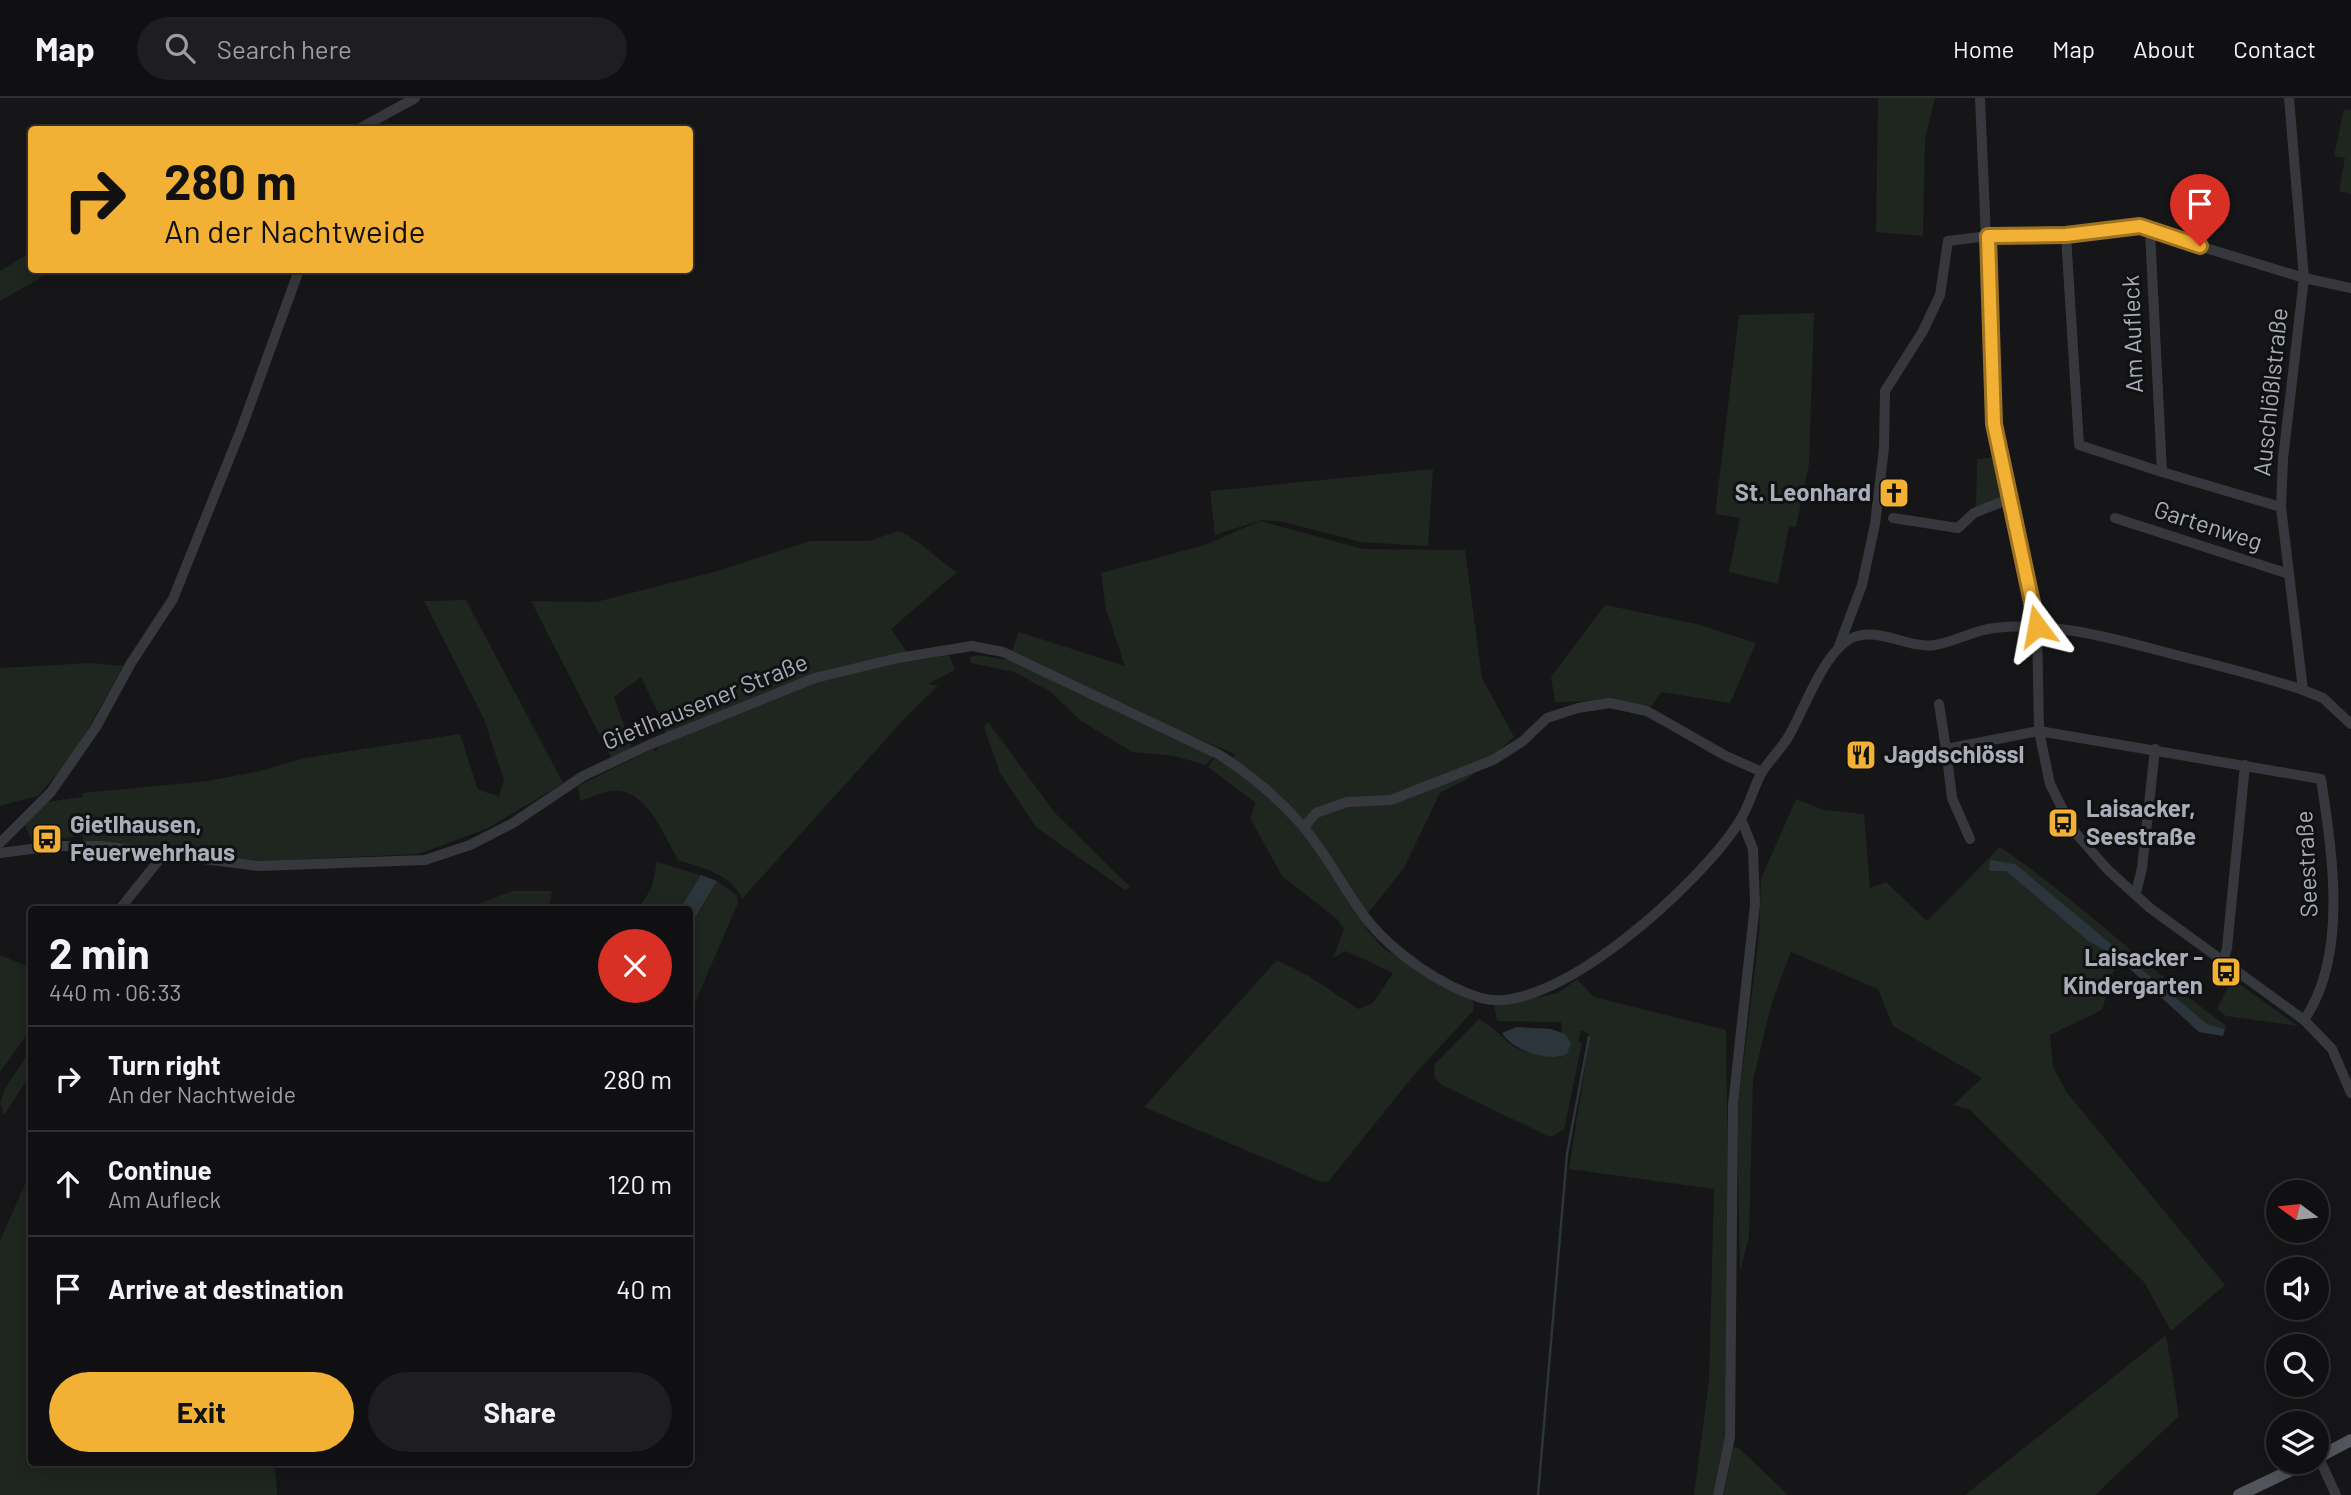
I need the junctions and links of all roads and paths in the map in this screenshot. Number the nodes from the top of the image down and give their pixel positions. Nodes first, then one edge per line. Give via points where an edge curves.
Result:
1 (415, 98) edge
2 (1980, 98) edge
3 (2289, 98) edge
4 (364, 126) edge
5 (2150, 231) junction
6 (2066, 235) junction
7 (1988, 236) junction
8 (298, 273) edge
9 (2304, 278) junction
10 (2351, 288) edge
11 (2162, 472) junction
12 (2008, 499) junction
13 (2281, 508) junction
14 (2115, 517) dead end
15 (1894, 518) dead end
16 (2289, 574) junction
17 (2037, 626) junction
18 (1839, 646) junction
19 (2303, 690) junction
20 (1939, 704) dead end
21 (2351, 724) edge
22 (2039, 731) junction
23 (1946, 749) junction
24 (2155, 749) junction
25 (2245, 765) junction
26 (1762, 772) junction
27 (1741, 819) junction
28 (1304, 827) junction
29 (1970, 839) dead end
30 (0, 843) edge
31 (0, 853) edge
32 (163, 855) junction
33 (2136, 893) junction
34 (122, 906) edge
35 (2223, 962) junction
36 (2304, 1020) junction
37 (2351, 1093) edge
38 (2351, 1440) edge
39 (2329, 1452) edge
40 (2283, 1474) edge
41 (2324, 1474) edge
42 (1718, 1495) edge
43 (2239, 1495) edge
44 (2336, 1495) edge

1 - 4 street
2 - 7 street
3 - 9 street, Auschlößlstraße
5 - 6 street via 2140,226
5 - 9 street
5 - 11 street, Am Aufleck
6 - 7 street
6 - 11 street via 2079,444
7 - 12 street via 1994,424
7 - 18 street, Gietlhausener Straße via 1948,241 1940,295 1885,391 1875,524 1862,585
8 - 30 street via 173,599 51,792
9 - 10 street
9 - 13 street, Auschlößlstraße
11 - 13 street
12 - 15 street via 1974,513 1958,528
12 - 17 street
13 - 16 street, Auschlößlstraße
14 - 16 street, Gartenweg
16 - 19 street, Auschlößlstraße
17 - 18 street via 1991,628 1933,646 1856,636
17 - 19 street via 2088,631
17 - 22 street
18 - 26 street, Gietlhausener Straße via 1787,739
19 - 21 street via 2327,701
20 - 23 street
22 - 23 street, Seestraße
22 - 24 street, Seestraße
22 - 33 street via 2050,784 2073,830 2108,870
23 - 29 street via 1952,798
24 - 25 street, Seestraße
24 - 33 street
25 - 35 street
25 - 36 street, Seestraße via 2322,779 2333,860 2333,923 2322,983
26 - 27 street, Gietlhausener Straße
26 - 28 street via 1647,711 1610,704 1547,718 1493,760 1391,800 1347,802 1316,813
27 - 28 street, Gietlhausener Straße via 1684,885 1621,943 1560,984 1524,996 1483,999 1441,979 1386,939
27 - 42 street via 1753,849 1755,904 1733,1105 1730,1437
28 - 32 street, Gietlhausener Straße via 1271,791 1218,754 1003,652 972,646 815,678 651,744 583,776 492,834 425,860 259,866
31 - 32 street, Gietlhausener Straße via 101,846
32 - 34 street
33 - 35 street
35 - 36 street
36 - 37 street via 2332,1049
38 - 39 main road
40 - 43 main road
41 - 44 street

